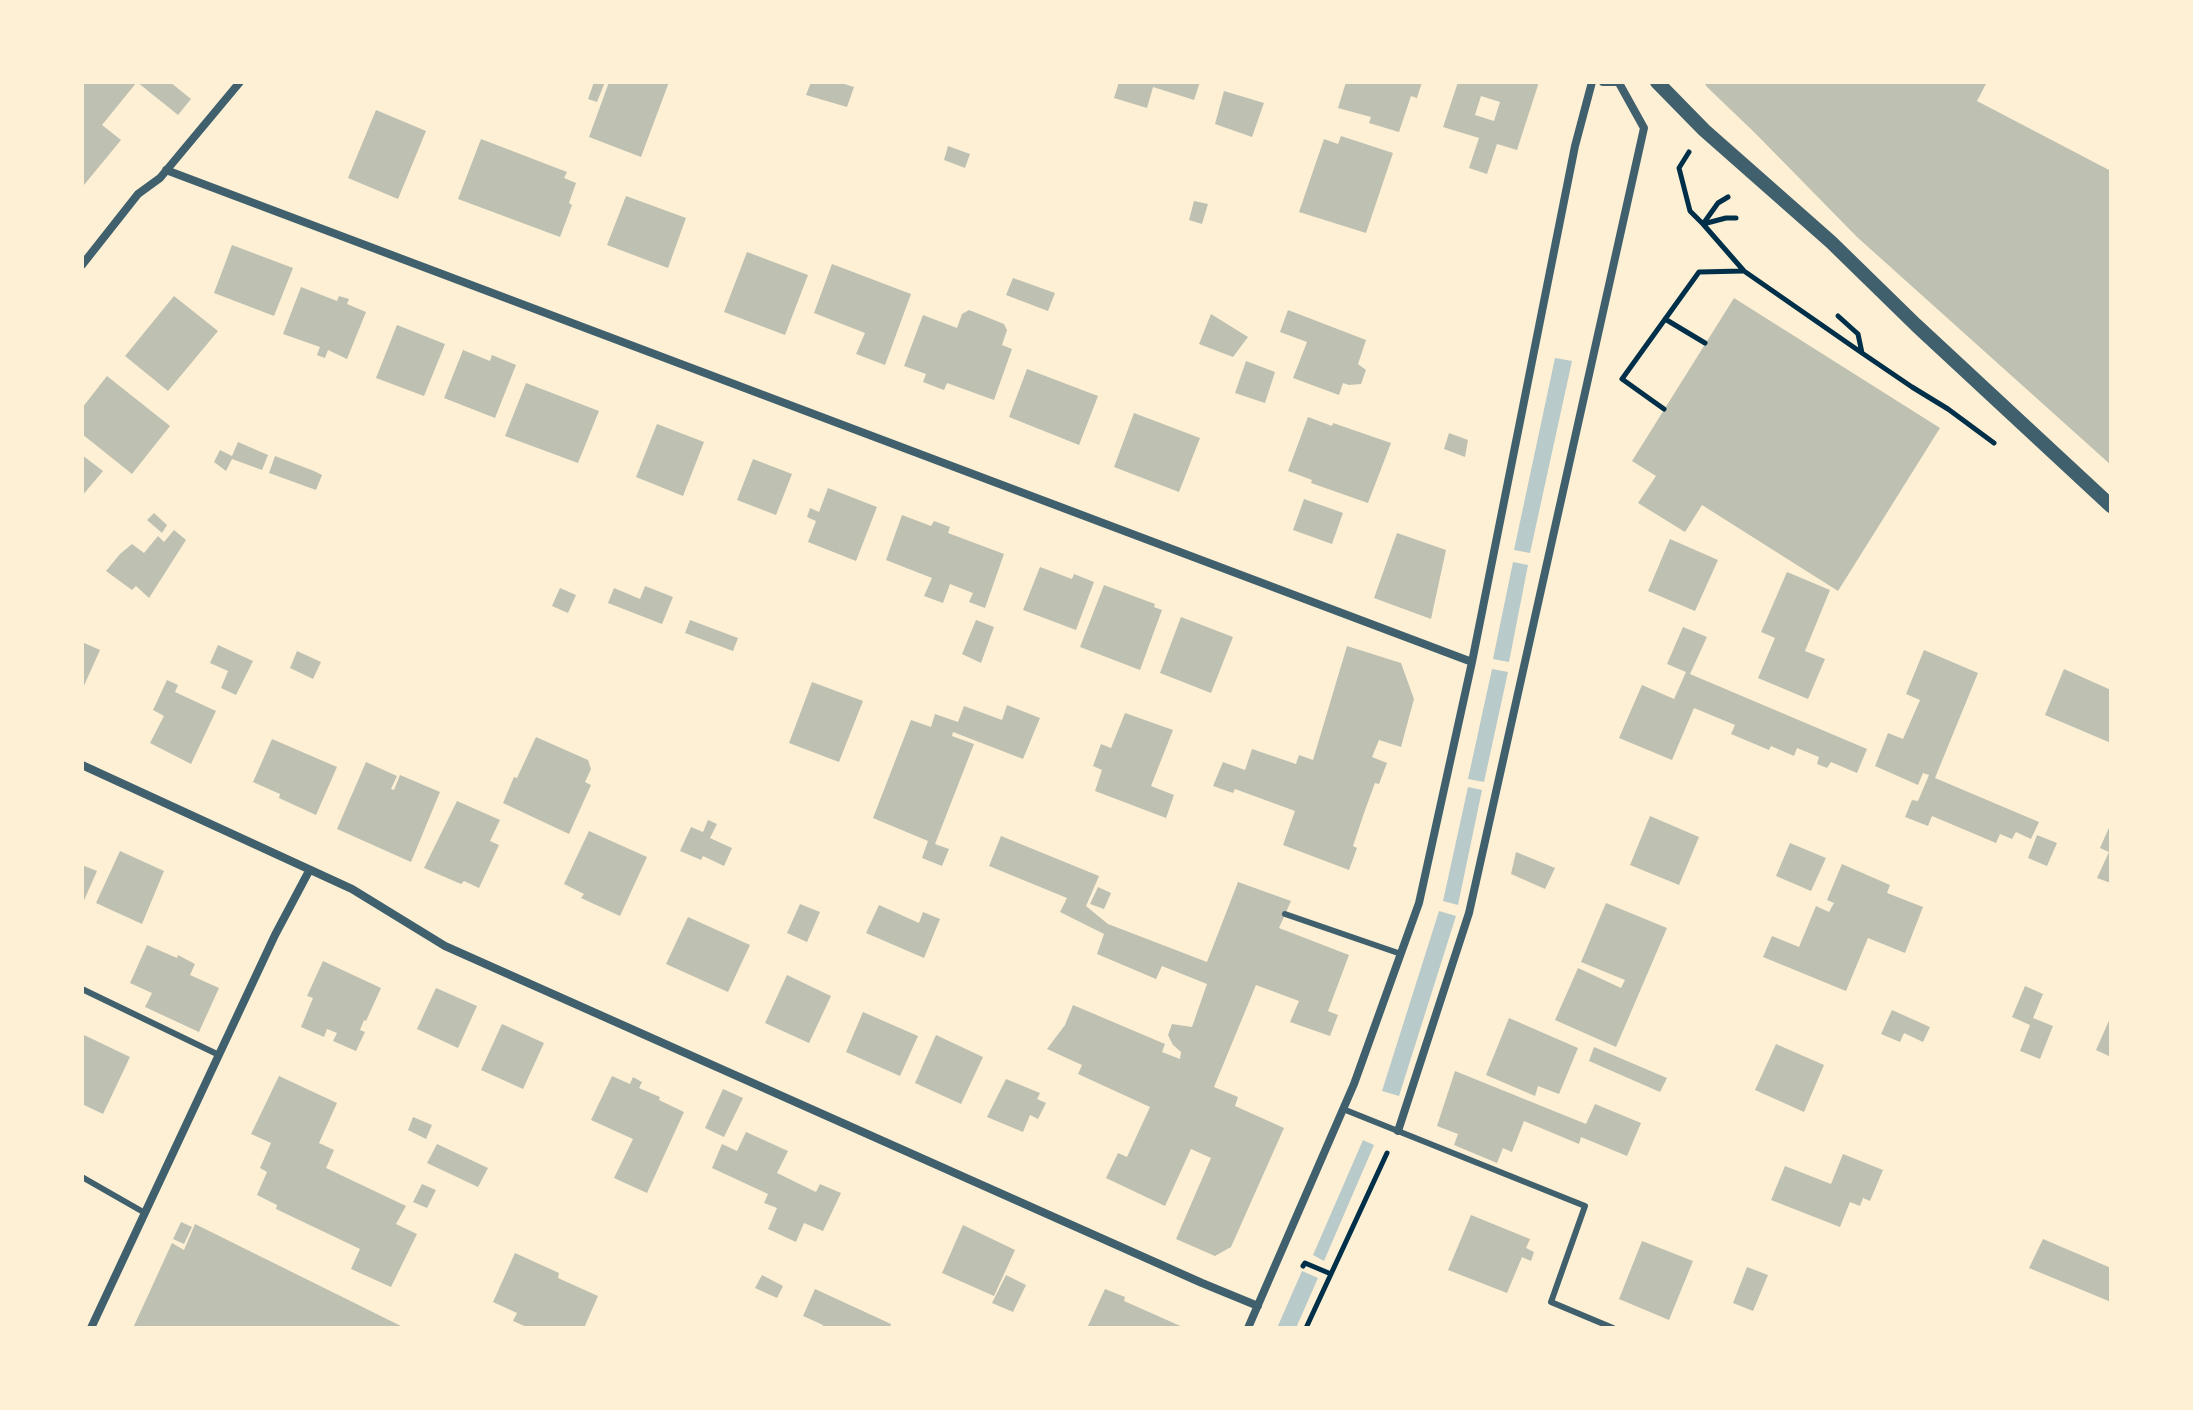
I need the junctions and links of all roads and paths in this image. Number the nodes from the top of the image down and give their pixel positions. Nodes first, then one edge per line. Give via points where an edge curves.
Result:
1 (240, 82) edge
2 (1592, 82) edge
3 (1603, 82) edge
4 (1620, 82) edge
5 (1657, 82) edge
6 (1704, 130) junction
7 (166, 170) junction
8 (1728, 197) dead end
9 (1736, 218) dead end
10 (1703, 224) junction
11 (82, 265) edge
12 (1744, 271) junction
13 (1838, 316) dead end
14 (1665, 319) junction
15 (1705, 343) dead end
16 (1862, 353) junction
17 (1664, 409) dead end
18 (1994, 443) dead end
19 (2111, 506) edge
20 (1472, 662) junction
21 (82, 765) edge
22 (309, 871) junction
23 (1285, 914) dead end
24 (1401, 954) junction
25 (82, 989) edge
26 (219, 1055) junction
27 (1343, 1109) junction
28 (1398, 1131) junction
29 (82, 1177) edge
30 (145, 1213) junction
31 (1305, 1263) dead end
32 (1331, 1274) junction
33 (1258, 1306) junction
34 (91, 1328) edge
35 (1248, 1328) edge
36 (1306, 1328) edge
37 (1613, 1328) edge

1 - 7 street
2 - 20 street
3 - 4 street
4 - 28 street via 1644,128 1469,913
5 - 6 street
6 - 10 path via 1679,168 1690,211
6 - 19 street
7 - 11 street via 138,194
7 - 20 street
8 - 10 path
9 - 10 path
10 - 12 path
12 - 14 path via 1699,272
12 - 16 path
13 - 16 path via 1858,334
14 - 15 path
14 - 17 path via 1622,379
16 - 18 path
20 - 24 street via 1419,903
21 - 22 street
22 - 26 street
22 - 33 street via 352,889 445,946
23 - 24 lane
24 - 27 street
25 - 26 lane
26 - 30 street
27 - 28 lane
27 - 33 street
28 - 32 path
28 - 37 lane via 1585,1206 1551,1302
29 - 30 lane
30 - 34 street
31 - 32 path
32 - 36 path
33 - 35 street

